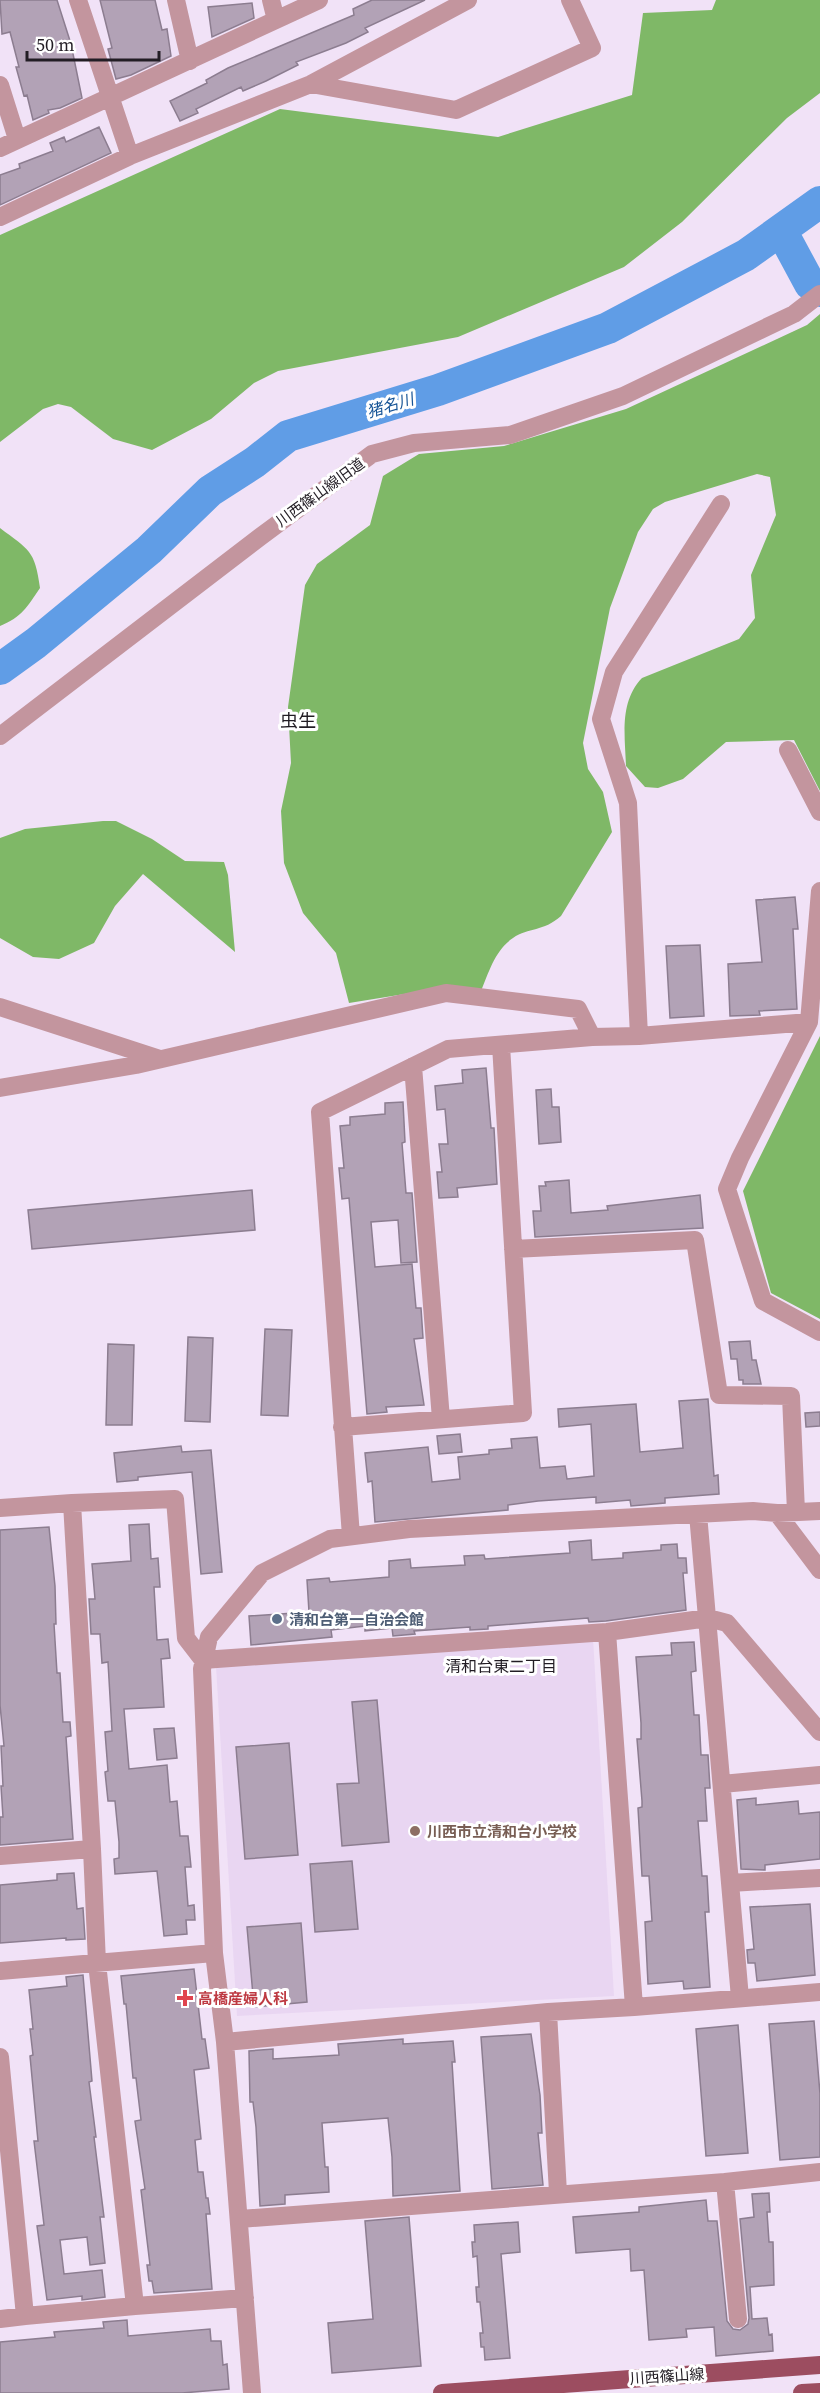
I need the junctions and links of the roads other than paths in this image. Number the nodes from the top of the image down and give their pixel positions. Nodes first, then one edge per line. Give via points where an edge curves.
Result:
1 (78, 0) edge
2 (176, 0) edge
3 (271, 0) edge
4 (319, 0) edge
5 (570, 0) edge
6 (462, 2) edge
7 (276, 20) junction
8 (190, 62) junction
9 (311, 84) junction
10 (0, 85) edge
11 (111, 97) junction
12 (17, 139) junction
13 (0, 148) edge
14 (130, 156) junction
15 (0, 217) edge
16 (820, 294) edge
17 (720, 504) dead end
18 (0, 736) edge
19 (788, 750) dead end
20 (820, 812) edge
21 (820, 891) edge
22 (0, 1007) edge
23 (809, 1022) junction
24 (639, 1036) junction
25 (592, 1037) junction
26 (501, 1045) junction
27 (162, 1059) junction
28 (413, 1066) junction
29 (0, 1088) edge
30 (513, 1249) junction
31 (820, 1332) edge
32 (441, 1419) junction
33 (342, 1427) junction
34 (72, 1503) junction
35 (0, 1508) edge
36 (820, 1510) edge
37 (796, 1512) junction
38 (777, 1513) junction
39 (698, 1514) junction
40 (351, 1536) junction
41 (820, 1569) edge
42 (708, 1618) junction
43 (607, 1632) junction
44 (203, 1660) junction
45 (820, 1732) edge
46 (820, 1776) edge
47 (722, 1784) junction
48 (92, 1849) junction
49 (0, 1856) edge
50 (820, 1878) edge
51 (730, 1883) junction
52 (214, 1953) junction
53 (97, 1963) junction
54 (0, 1971) edge
55 (820, 1992) edge
56 (740, 1998) junction
57 (634, 2007) junction
58 (548, 2012) junction
59 (225, 2042) junction
60 (0, 2057) edge
61 (820, 2172) edge
62 (725, 2182) junction
63 (558, 2193) junction
64 (240, 2219) junction
65 (245, 2298) junction
66 (135, 2306) junction
67 (25, 2316) junction
68 (0, 2319) edge
69 (738, 2319) dead end
70 (820, 2365) edge
71 (820, 2392) edge
72 (252, 2393) edge
73 (442, 2393) edge
74 (802, 2393) edge

1 - 11 street
2 - 8 street
3 - 7 street
4 - 7 street
5 - 9 street via 591,48 456,110
6 - 9 street
7 - 8 street
8 - 11 street
9 - 14 street
10 - 12 street
11 - 12 street
11 - 14 street
12 - 13 street
14 - 15 street
16 - 18 street, 川西篠山線旧道 via 794,314 623,396 510,435 414,442 372,454
17 - 24 street via 614,672 601,719 628,803
19 - 20 street
21 - 23 street
22 - 27 street
23 - 24 street
23 - 31 street via 727,1189 763,1301
24 - 25 street
25 - 26 street
25 - 27 street via 578,1009 446,993
26 - 28 street via 448,1049
26 - 30 street
27 - 29 street
28 - 32 street
28 - 33 street via 320,1112
30 - 32 street via 523,1413
30 - 37 street via 695,1240 719,1395 791,1396
32 - 33 street
33 - 40 street
34 - 35 street
34 - 44 street via 175,1499 186,1638
34 - 48 street
36 - 37 street
37 - 38 street
38 - 39 street
38 - 41 street
39 - 40 street via 409,1529
39 - 42 street
40 - 44 street via 330,1539 262,1573 209,1637
42 - 43 street
42 - 45 street via 728,1623
42 - 47 street
43 - 44 street
43 - 57 street
44 - 52 street
46 - 47 street
47 - 51 street
48 - 49 street
48 - 53 street
50 - 51 street
51 - 56 street
52 - 53 street
52 - 59 street
53 - 54 street
53 - 66 street
55 - 56 street
56 - 57 street
57 - 58 street
58 - 59 street
58 - 63 street
59 - 64 street
60 - 67 street
61 - 62 street
62 - 63 street
62 - 69 street
63 - 64 street
64 - 65 street
65 - 66 street
65 - 72 street
66 - 67 street
67 - 68 street
70 - 73 main road, 川西篠山線
71 - 74 main road

